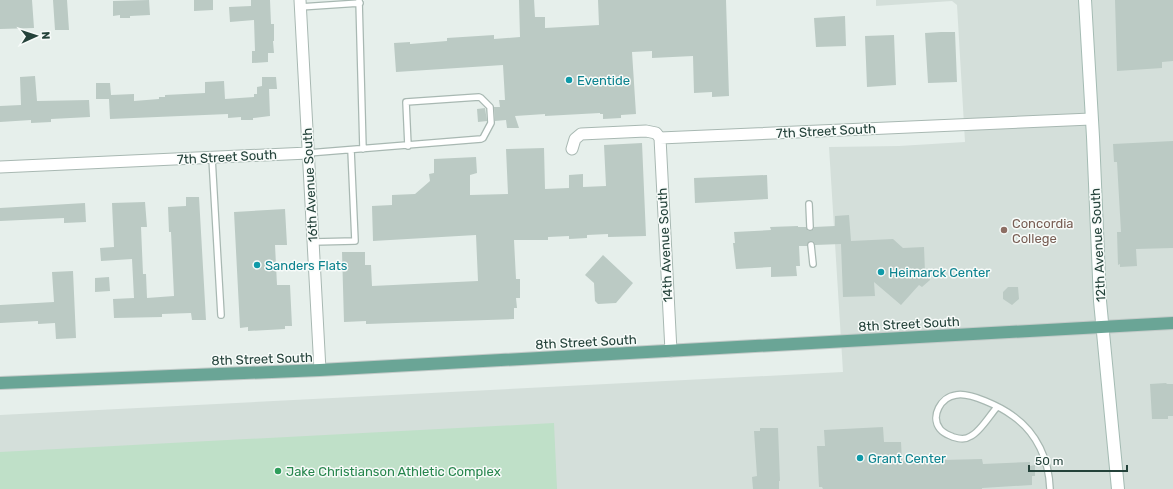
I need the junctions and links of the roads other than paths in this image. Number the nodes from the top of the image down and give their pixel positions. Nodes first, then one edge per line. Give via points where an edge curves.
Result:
1 (1084, 0) edge
2 (360, 1) edge
3 (300, 3) edge
4 (1091, 119) junction
5 (660, 138) junction
6 (408, 146) junction
7 (363, 149) junction
8 (572, 149) dead end
9 (351, 150) junction
10 (308, 153) junction
11 (212, 158) junction
12 (0, 167) edge
13 (809, 204) dead end
14 (810, 227) dead end
15 (313, 242) junction
16 (811, 245) dead end
17 (812, 264) dead end
18 (221, 316) dead end
19 (1173, 323) edge
20 (1103, 328) junction
21 (671, 351) junction
22 (320, 370) junction
23 (0, 383) edge
24 (997, 407) junction
25 (1050, 489) edge
26 (1118, 489) edge

1 - 4 street, 12th Avenue South
2 - 3 lane
2 - 7 lane
3 - 10 street, 16th Avenue South
4 - 5 street, 7th Street South
4 - 20 street, 12th Avenue South
5 - 8 street, 7th Street South via 656,133 646,131 581,134 575,139
5 - 21 street, 14th Avenue South
6 - 6 lane, 7th Street South via 481,139 491,123 490,106 481,98 406,102
6 - 7 lane, 7th Street South
7 - 9 lane, 7th Street South
9 - 10 lane, 7th Street South
9 - 15 lane via 356,240
10 - 11 street, 7th Street South
10 - 15 street, 16th Avenue South
11 - 12 street, 7th Street South
11 - 18 lane
13 - 14 lane
15 - 22 street, 16th Avenue South
16 - 17 lane
19 - 20 main road, 8th Street South
20 - 21 main road, 8th Street South
20 - 26 street, 12th Avenue South
21 - 22 main road, 8th Street South
22 - 23 main road, 8th Street South
24 - 24 lane via 977,398 957,394 945,398 938,407 936,418 943,432 961,439 972,436
24 - 25 lane via 1023,423 1034,437 1046,460

